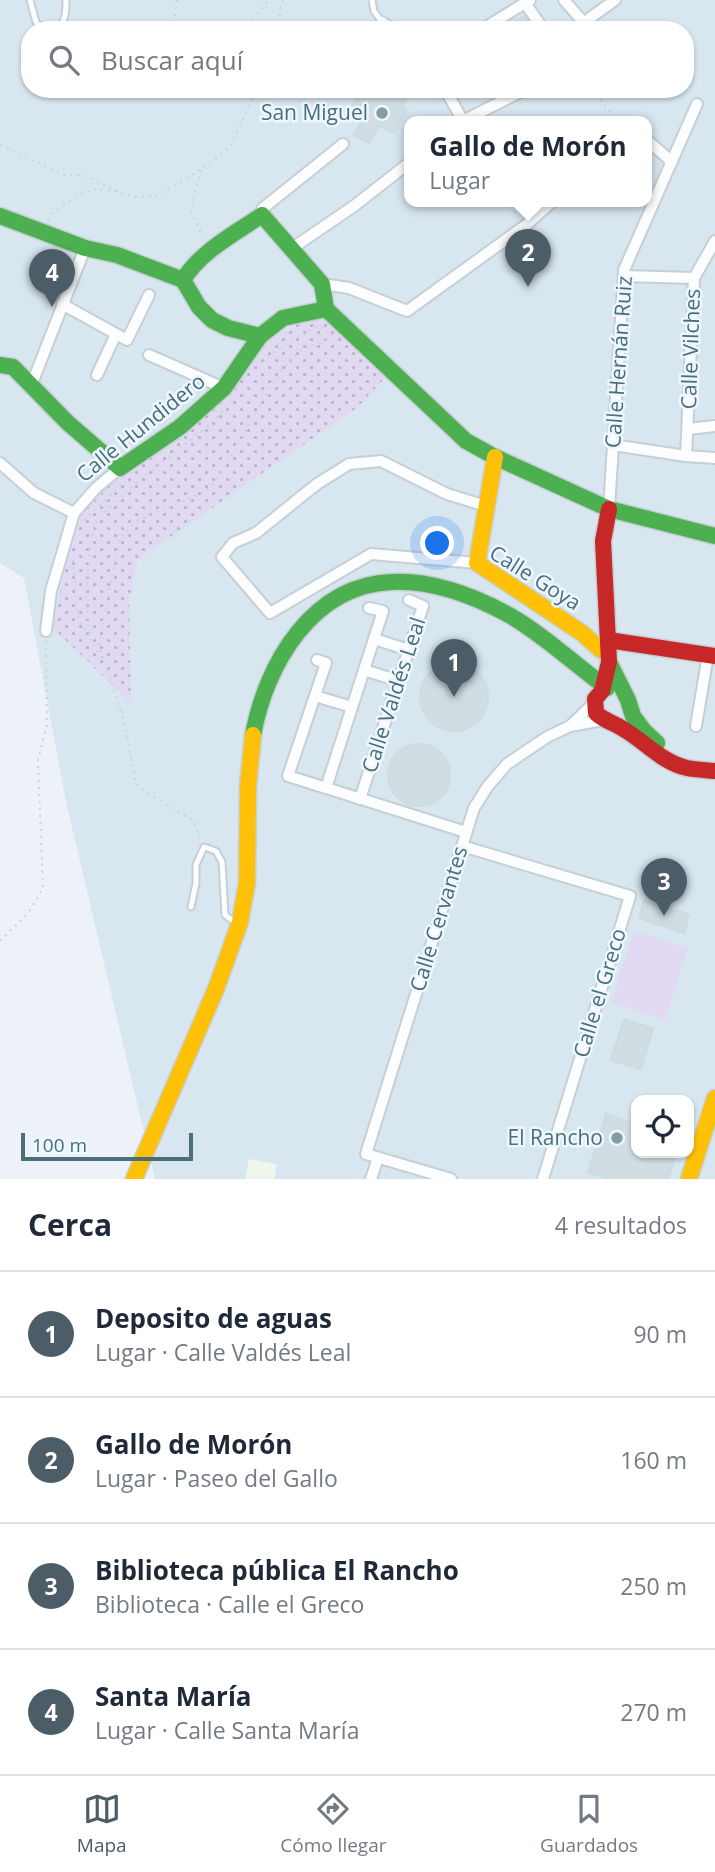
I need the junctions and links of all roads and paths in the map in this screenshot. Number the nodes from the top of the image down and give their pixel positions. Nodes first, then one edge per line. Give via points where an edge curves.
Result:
1 (30, 0) edge
2 (66, 0) edge
3 (177, 0) edge
4 (269, 0) edge
5 (283, 0) edge
6 (372, 0) edge
7 (564, 0) edge
8 (615, 0) edge
9 (527, 1) edge
10 (36, 21) edge
11 (64, 21) edge
12 (174, 21) edge
13 (251, 21) edge
14 (279, 21) edge
15 (378, 21) edge
16 (496, 21) edge
17 (539, 21) edge
18 (579, 21) edge
19 (588, 21) edge
20 (253, 98) edge
21 (450, 98) edge
22 (511, 98) edge
23 (599, 98) edge
24 (697, 104) dead end
25 (460, 116) edge
26 (473, 116) edge
27 (614, 116) edge
28 (343, 144) dead end
29 (652, 144) edge
30 (0, 145) edge
31 (672, 162) junction
32 (404, 167) edge
33 (201, 168) junction
34 (123, 194) junction
35 (510, 207) edge
36 (546, 207) edge
37 (262, 215) junction
38 (0, 216) edge
39 (526, 225) junction
40 (38, 232) junction
41 (715, 241) edge
42 (85, 248) junction
43 (290, 249) junction
44 (210, 251) junction
45 (715, 262) edge
46 (696, 273) junction
47 (624, 276) junction
48 (183, 280) junction
49 (322, 284) junction
50 (149, 295) dead end
51 (62, 304) junction
52 (326, 309) junction
53 (342, 323) junction
54 (116, 334) junction
55 (260, 336) junction
56 (330, 336) junction
57 (149, 355) dead end
58 (257, 363) dead end
59 (0, 365) edge
60 (97, 375) dead end
61 (31, 386) junction
62 (229, 393) junction
63 (211, 424) junction
64 (688, 425) junction
65 (715, 426) edge
66 (188, 436) dead end
67 (613, 445) junction
68 (495, 457) junction
69 (686, 457) junction
70 (715, 458) edge
71 (0, 463) edge
72 (124, 473) junction
73 (486, 506) junction
74 (608, 509) junction
75 (74, 513) junction
76 (68, 533) junction
77 (715, 536) edge
78 (477, 563) junction
79 (409, 600) dead end
80 (369, 608) dead end
81 (46, 631) joint
82 (90, 639) junction
83 (374, 639) junction
84 (409, 650) junction
85 (609, 651) junction
86 (711, 655) edge
87 (317, 660) dead end
88 (569, 660) junction
89 (105, 662) junction
90 (364, 670) junction
91 (399, 681) junction
92 (608, 695) junction
93 (315, 696) junction
94 (352, 708) junction
95 (608, 721) junction
96 (570, 726) junction
97 (696, 726) dead end
98 (715, 762) edge
99 (715, 771) edge
100 (326, 788) junction
101 (360, 799) junction
102 (466, 832) junction
103 (461, 846) junction
104 (204, 847) junction
105 (191, 907) dead end
106 (239, 926) junction
107 (0, 940) edge
108 (715, 1098) edge
109 (378, 1157) junction
110 (447, 1178) edge
111 (134, 1179) edge
112 (371, 1179) edge
113 (544, 1179) edge
114 (689, 1179) edge

1 - 10 lane
2 - 11 lane
3 - 12 path
4 - 13 path
5 - 14 path
6 - 15 lane
7 - 18 street
8 - 19 street
9 - 16 street
9 - 17 street
20 - 33 path via 231,145
21 - 25 street
22 - 26 street
23 - 27 path
24 - 31 street, Calle Hernán Ruiz
28 - 37 street via 262,209
29 - 31 street
30 - 34 path via 63,175 83,175
31 - 47 street, Calle Hernán Ruiz
32 - 43 street
33 - 34 path via 155,196
33 - 44 path via 191,210
34 - 40 path via 93,189 84,193 53,213
35 - 39 path
36 - 39 street
37 - 43 street
37 - 44 street
38 - 40 street
39 - 49 street via 407,311 349,288
40 - 42 street
41 - 46 street, Calle Vilches
42 - 48 street
42 - 51 street
43 - 49 street
44 - 48 street
45 - 46 street
46 - 47 street
46 - 64 street, Calle Vilches
47 - 67 street, Calle Hernán Ruiz
48 - 55 street via 202,312 213,321
49 - 52 street
50 - 54 street via 127,340
51 - 54 street
51 - 61 street
52 - 53 street
52 - 55 street, Calle Hundidero via 283,318
53 - 56 path
53 - 68 street via 466,441
54 - 60 street
55 - 62 street, Calle Hundidero
56 - 58 path via 322,327 314,327
56 - 89 path via 303,348 288,363 206,491 137,521 120,537 99,644
57 - 62 street
59 - 61 street via 13,368
61 - 72 street
62 - 63 path
62 - 72 street, Calle Hundidero
63 - 66 path
63 - 82 path via 121,495 95,523 86,599
64 - 65 street
64 - 69 street, Calle Vilches
67 - 69 street
67 - 74 street, Calle Hernán Ruiz
68 - 73 street
68 - 74 street
69 - 70 street
71 - 75 street via 34,493
72 - 75 street, Calle Hundidero via 96,488
72 - 76 path
73 - 78 street
73 - 78 street, Calle Goya via 447,494 381,461 349,464 256,533 233,542 222,557 270,613 371,554
74 - 77 street
74 - 85 street via 603,541
75 - 76 street, Calle Hundidero
76 - 81 street, Calle Hundidero via 51,591
76 - 82 path via 78,619
78 - 85 street, Calle Goya via 601,650
79 - 84 street, Calle Valdés Leal via 423,606
80 - 83 street via 383,611
81 - 107 path via 47,724 38,760 43,888 29,912
82 - 89 path
83 - 84 street
83 - 90 street
84 - 91 street, Calle Valdés Leal
85 - 86 street
85 - 88 street via 598,663
85 - 92 street
86 - 97 street
87 - 93 street via 326,663
88 - 92 street
88 - 106 street via 510,616 420,583 373,585 316,612 285,648 255,726 248,786 245,900
89 - 104 path via 124,721 136,784 194,821
90 - 91 street
90 - 94 street
91 - 101 street, Calle Valdés Leal
92 - 95 street via 596,713
92 - 95 street via 628,710 622,719
92 - 96 street, Calle Cervantes
92 - 98 street via 658,744 689,759
93 - 94 street
93 - 100 street via 288,776
94 - 100 street
95 - 96 street, Calle Cervantes
95 - 99 street via 667,760 686,768
96 - 102 street, Calle Cervantes via 507,764 474,808
100 - 101 street
101 - 102 street
102 - 103 street, Calle Cervantes
103 - 109 street, Calle Cervantes via 366,1154
103 - 113 street, Calle el Greco via 630,895
104 - 105 lane via 196,865
104 - 106 lane via 216,851 222,862 225,915
106 - 111 street
108 - 114 street
109 - 110 street
109 - 112 street

